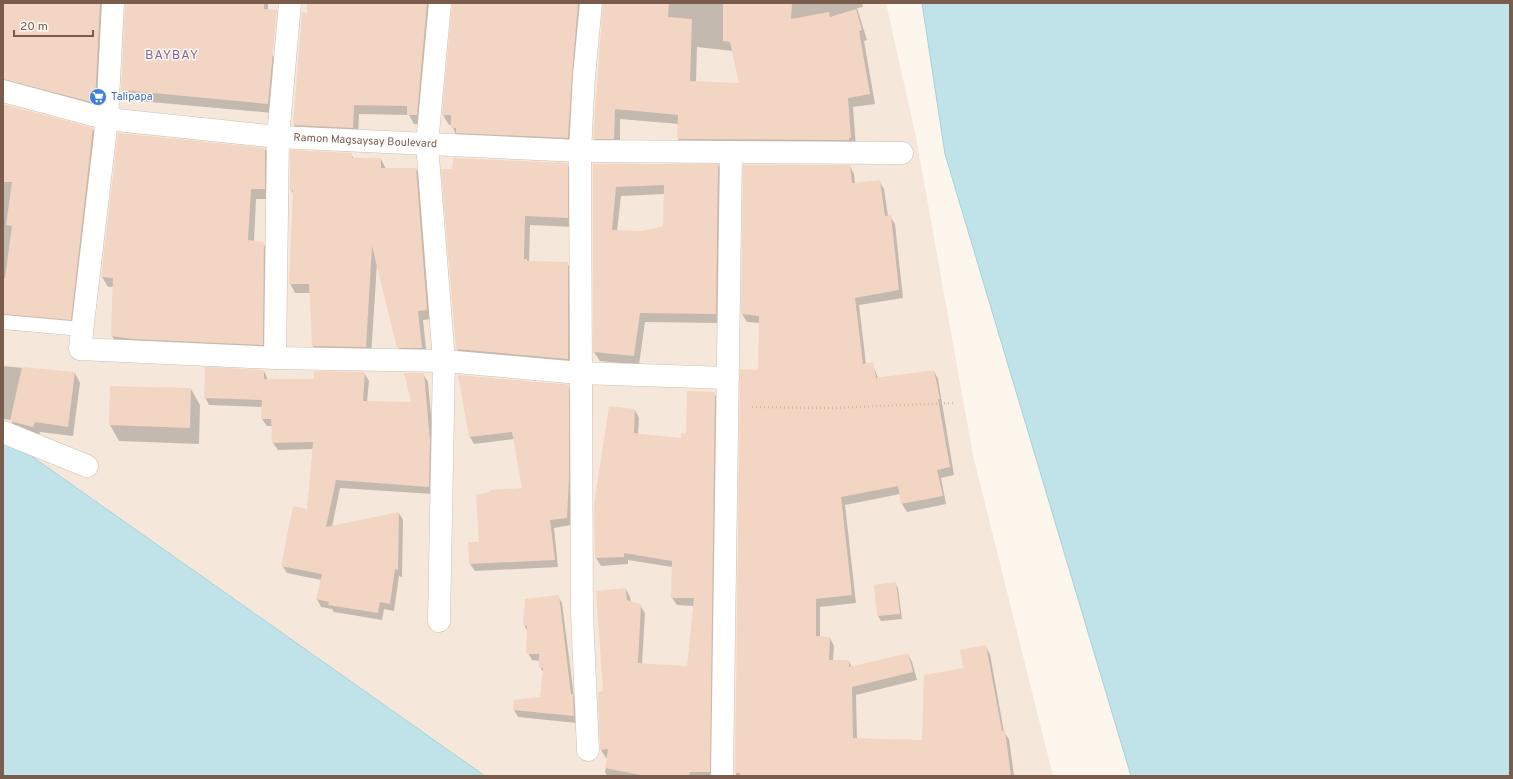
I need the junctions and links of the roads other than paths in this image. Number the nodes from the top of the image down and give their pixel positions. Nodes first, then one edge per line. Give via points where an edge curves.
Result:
1 (113, 3) edge
2 (290, 3) edge
3 (440, 3) edge
4 (591, 3) edge
5 (3, 91) edge
6 (107, 119) junction
7 (278, 137) junction
8 (427, 144) junction
9 (580, 151) junction
10 (731, 152) junction
11 (902, 153) dead end
12 (3, 322) edge
13 (81, 329) junction
14 (275, 358) junction
15 (444, 361) junction
16 (580, 373) junction
17 (728, 378) junction
18 (3, 432) edge
19 (87, 466) dead end
20 (439, 621) dead end
21 (588, 750) dead end
22 (722, 776) edge

1 - 6 street
2 - 7 street
3 - 8 street
4 - 9 street
5 - 6 street, Ramon Magsaysay Boulevard
6 - 7 street, Ramon Magsaysay Boulevard
6 - 13 street
7 - 8 street, Ramon Magsaysay Boulevard
7 - 14 street
8 - 9 street, Ramon Magsaysay Boulevard
8 - 15 street
9 - 10 street, Ramon Magsaysay Boulevard
9 - 16 street
10 - 11 street, Ramon Magsaysay Boulevard
10 - 17 street
12 - 13 lane
13 - 14 street via 80,349
14 - 15 street
15 - 16 street
15 - 20 street
16 - 17 street
16 - 21 street via 582,613
17 - 22 street
18 - 19 street

